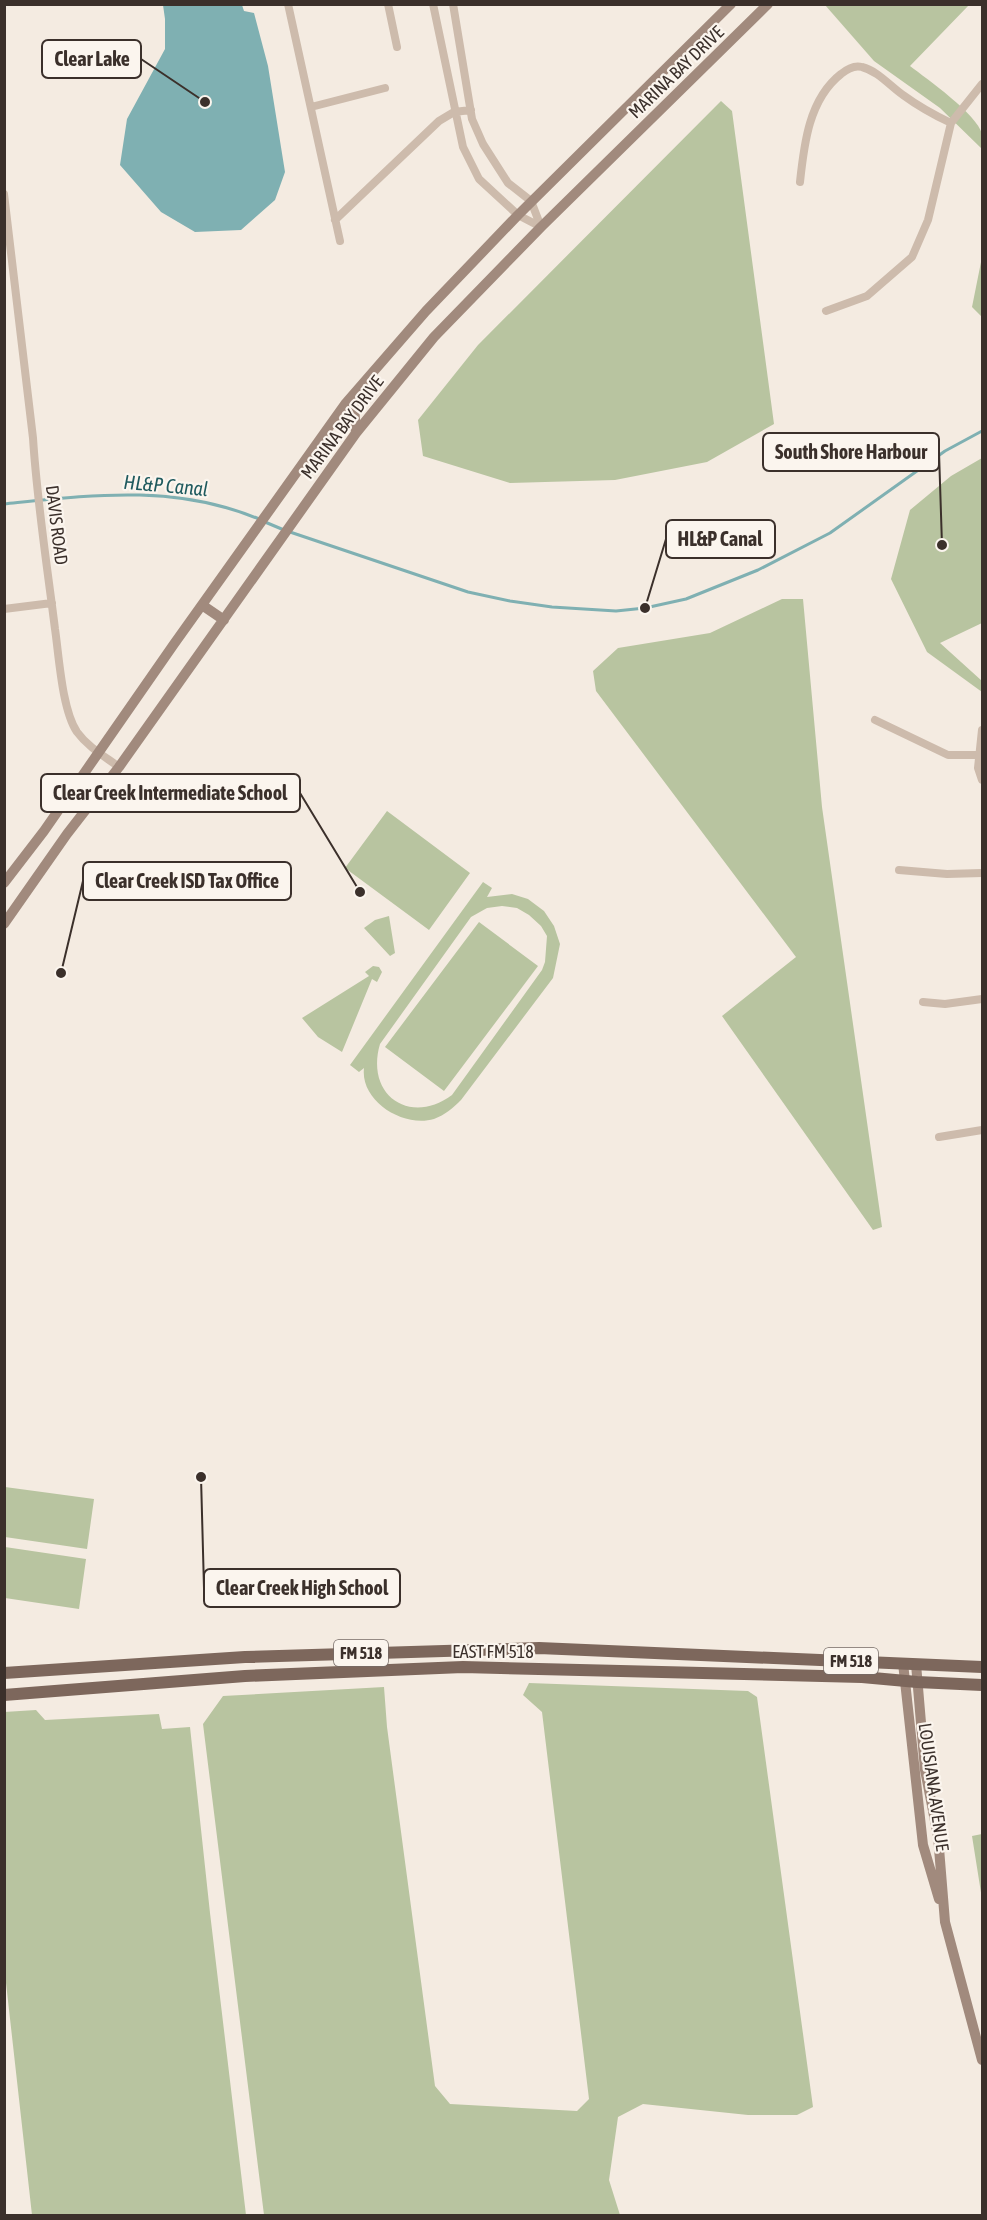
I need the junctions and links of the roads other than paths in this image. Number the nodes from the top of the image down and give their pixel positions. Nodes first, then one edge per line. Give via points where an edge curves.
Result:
1 (288, 4) edge
2 (388, 4) edge
3 (433, 4) edge
4 (453, 4) edge
5 (731, 4) edge
6 (768, 4) edge
7 (398, 47) dead end
8 (982, 84) edge
9 (385, 88) dead end
10 (311, 107) junction
11 (471, 110) junction
12 (454, 112) junction
13 (951, 123) junction
14 (800, 182) dead end
15 (4, 194) edge
16 (531, 201) junction
17 (518, 215) junction
18 (335, 220) junction
19 (541, 227) junction
20 (340, 241) dead end
21 (826, 311) dead end
22 (346, 404) junction
23 (356, 433) junction
24 (52, 603) junction
25 (202, 605) junction
26 (4, 609) edge
27 (224, 620) junction
28 (875, 720) dead end
29 (982, 730) edge
30 (99, 753) junction
31 (979, 755) junction
32 (119, 766) junction
33 (982, 780) edge
34 (44, 831) junction
35 (60, 843) junction
36 (899, 870) dead end
37 (14, 871) junction
38 (982, 873) edge
39 (4, 883) edge
40 (29, 886) junction
41 (4, 924) edge
42 (982, 999) edge
43 (922, 1002) dead end
44 (982, 1130) edge
45 (939, 1137) dead end
46 (539, 1648) junction
47 (356, 1653) junction
48 (718, 1655) junction
49 (245, 1657) junction
50 (903, 1663) junction
51 (916, 1664) junction
52 (97, 1667) junction
53 (982, 1667) edge
54 (539, 1669) junction
55 (355, 1672) junction
56 (4, 1673) edge
57 (717, 1674) junction
58 (245, 1676) junction
59 (911, 1681) junction
60 (982, 1685) edge
61 (101, 1687) junction
62 (4, 1695) edge
63 (944, 1914) junction
64 (982, 2060) edge

1 - 10 street
2 - 7 street
3 - 12 street
4 - 11 street
5 - 16 main road, MARINA BAY DRIVE
6 - 19 main road, MARINA BAY DRIVE
8 - 13 street
9 - 10 street
10 - 18 street
11 - 12 street
11 - 16 street via 483,144 508,183
12 - 17 street via 463,147 479,179
12 - 18 street via 439,121
13 - 14 street via 870,70 859,66 847,69 835,79 810,120
13 - 21 street via 928,220 912,256 867,296
15 - 24 street, DAVIS ROAD
16 - 17 main road, MARINA BAY DRIVE
16 - 19 street
17 - 19 street
17 - 22 main road, MARINA BAY DRIVE via 426,311
18 - 20 street
19 - 23 main road, MARINA BAY DRIVE via 434,337
22 - 23 main road via 356,411
22 - 25 main road, MARINA BAY DRIVE
23 - 27 main road, MARINA BAY DRIVE
24 - 26 street
24 - 30 street, DAVIS ROAD via 71,720 86,743
25 - 27 main road
25 - 30 main road, MARINA BAY DRIVE
27 - 32 main road, MARINA BAY DRIVE
28 - 31 street via 948,755
29 - 31 street
30 - 32 street, DAVIS ROAD
30 - 34 main road, MARINA BAY DRIVE
31 - 33 street
32 - 35 main road, MARINA BAY DRIVE
34 - 35 main road
34 - 37 main road, MARINA BAY DRIVE
35 - 40 main road, MARINA BAY DRIVE
36 - 38 street
37 - 39 main road, MARINA BAY DRIVE
37 - 40 main road
40 - 41 main road, MARINA BAY DRIVE
42 - 43 street via 945,1004
44 - 45 street
46 - 47 main road, EAST FM 518 / FM 518
46 - 48 main road, EAST FM 518 / FM 518
46 - 54 main road
47 - 49 main road, EAST FM 518 / FM 518
47 - 55 main road
48 - 50 main road, EAST FM 518 / FM 518
48 - 57 main road
49 - 52 main road, EAST FM 518 / FM 518
49 - 58 main road
50 - 51 main road, EAST FM 518 / FM 518
50 - 59 main road, LOUISIANA AVENUE
51 - 53 main road, EAST FM 518 / FM 518
51 - 59 main road, LOUISIANA AVENUE
52 - 56 main road, EAST FM 518 / FM 518
52 - 61 main road
54 - 55 main road, EAST FM 518 / FM 518 via 463,1667
54 - 57 main road, EAST FM 518 / FM 518
55 - 58 main road, EAST FM 518 / FM 518
57 - 59 main road, EAST FM 518 / FM 518
58 - 61 main road, EAST FM 518 / FM 518
59 - 60 main road, EAST FM 518 / FM 518
59 - 63 main road, LOUISIANA AVENUE via 938,1836
59 - 63 main road, LOUISIANA AVENUE via 922,1845
61 - 62 main road, EAST FM 518 / FM 518
63 - 64 main road, LOUISIANA AVENUE

